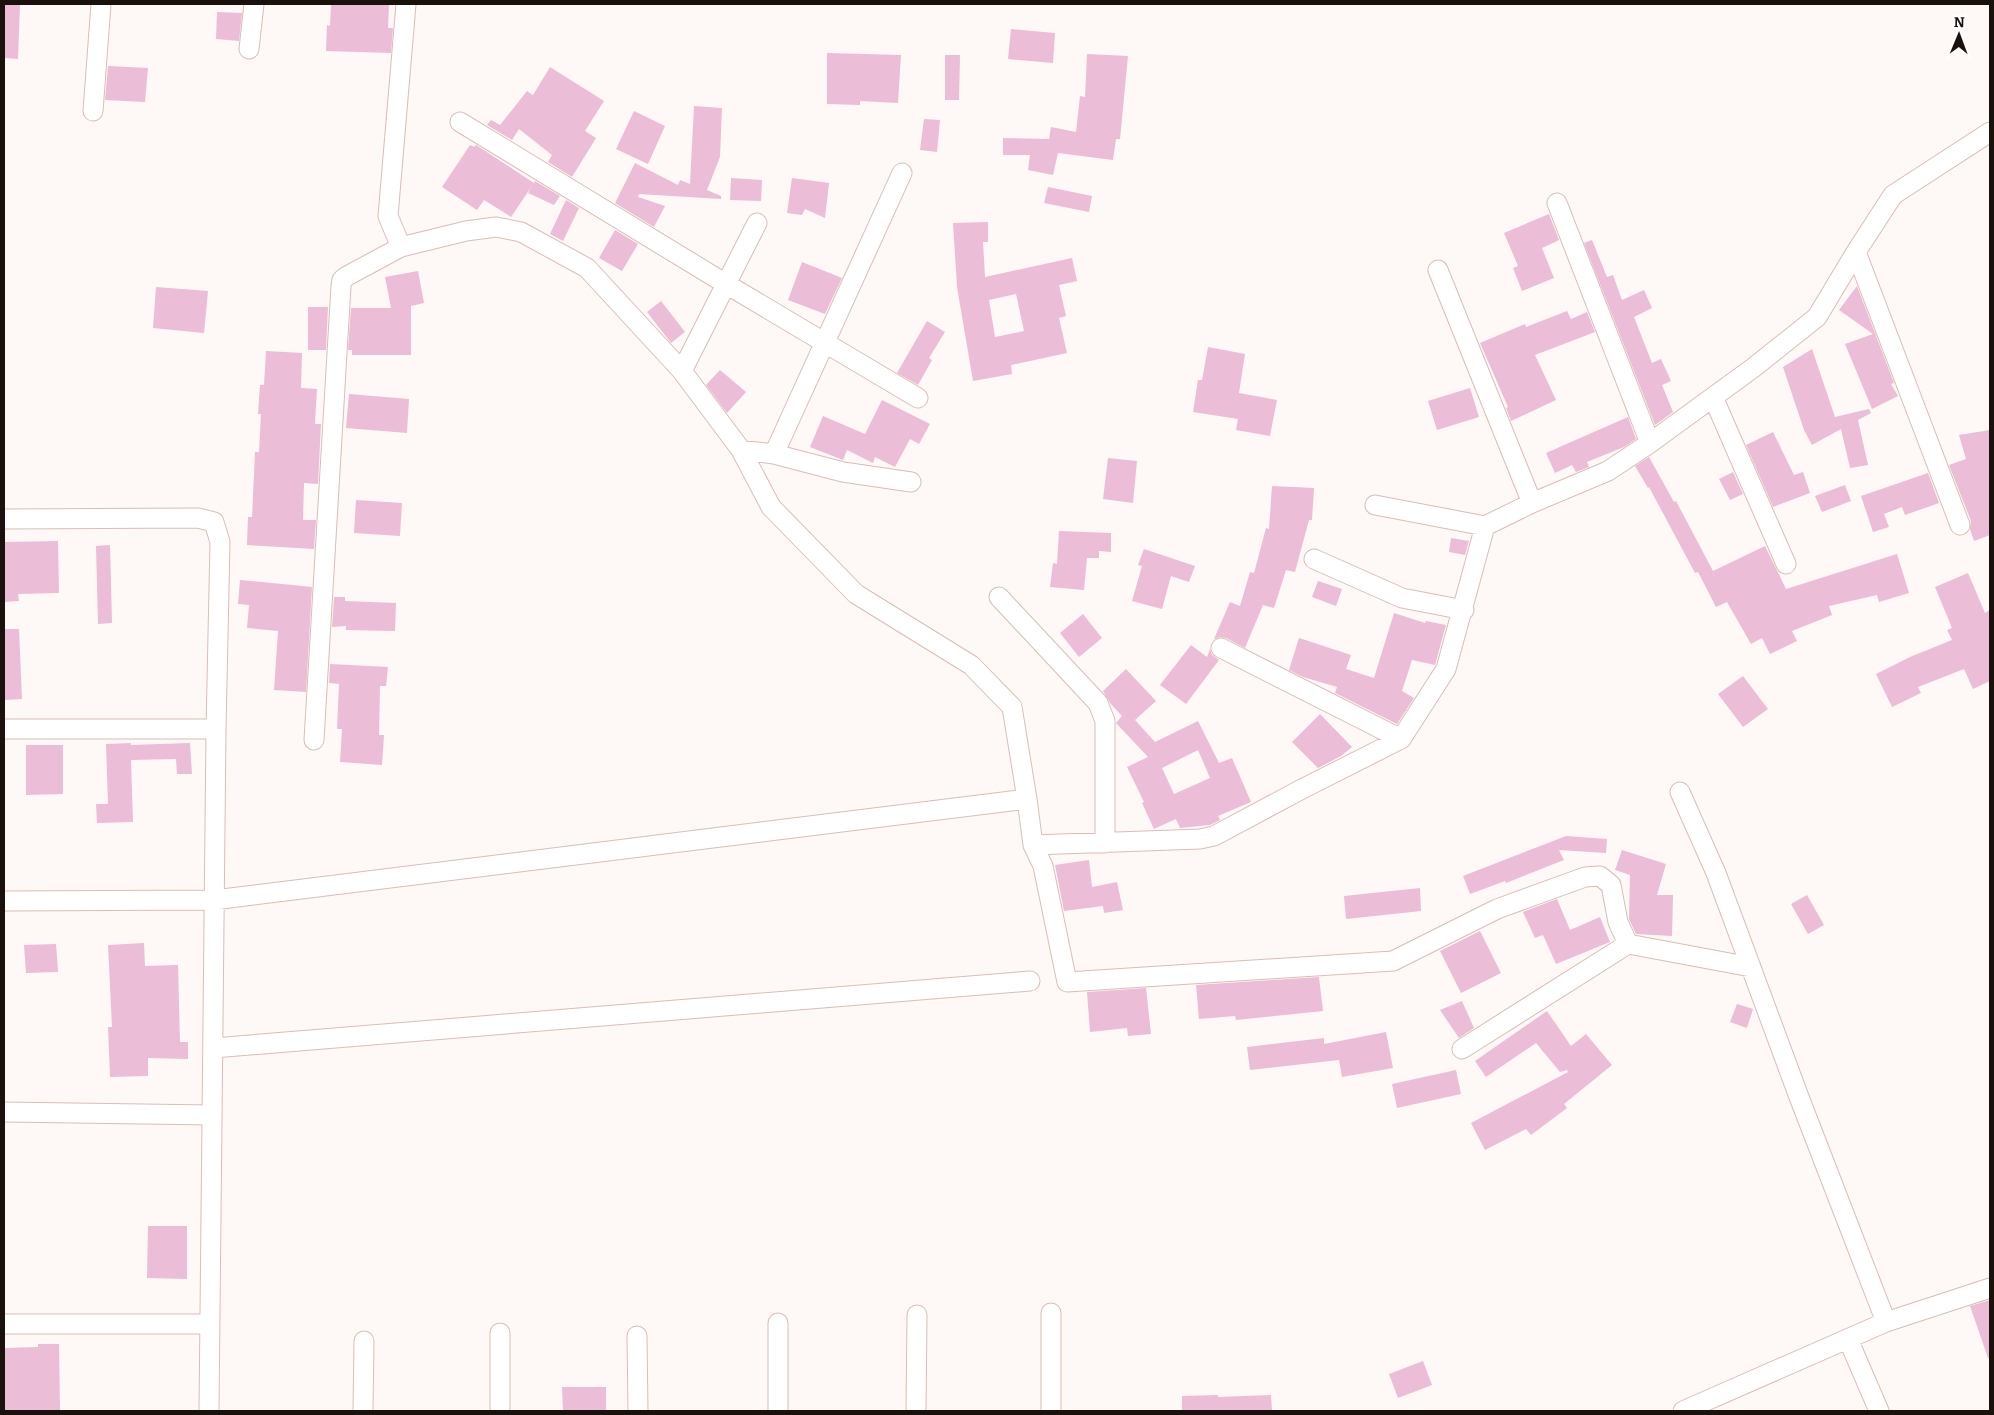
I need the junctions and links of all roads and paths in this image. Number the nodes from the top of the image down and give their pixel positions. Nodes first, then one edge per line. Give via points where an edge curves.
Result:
1 (101, 4) edge
2 (254, 4) edge
3 (406, 4) edge
4 (249, 49) dead end
5 (93, 111) dead end
6 (460, 122) dead end
7 (1990, 132) edge
8 (902, 172) dead end
9 (1558, 203) dead end
10 (757, 223) dead end
11 (402, 247) junction
12 (1856, 252) junction
13 (1438, 270) dead end
14 (726, 284) junction
15 (824, 342) junction
16 (682, 371) junction
17 (1713, 397) junction
18 (918, 398) dead end
19 (1650, 443) junction
20 (741, 450) junction
21 (774, 454) junction
22 (911, 482) dead end
23 (1532, 503) junction
24 (1375, 505) dead end
25 (4, 519) edge
26 (1960, 525) dead end
27 (1484, 526) junction
28 (1314, 558) dead end
29 (1786, 564) dead end
30 (999, 598) dead end
31 (1464, 610) junction
32 (1221, 648) dead end
33 (4, 729) edge
34 (216, 729) junction
35 (314, 740) dead end
36 (1401, 740) junction
37 (1680, 792) dead end
38 (1027, 799) junction
39 (1105, 843) junction
40 (1032, 845) junction
41 (214, 900) junction
42 (4, 901) edge
43 (1628, 944) junction
44 (1751, 967) junction
45 (1030, 981) dead end
46 (213, 1048) junction
47 (1462, 1049) dead end
48 (4, 1112) edge
49 (212, 1115) junction
50 (1990, 1288) edge
51 (1051, 1313) dead end
52 (917, 1315) dead end
53 (1886, 1322) junction
54 (778, 1323) dead end
55 (4, 1324) edge
56 (210, 1324) junction
57 (500, 1332) dead end
58 (637, 1336) dead end
59 (1848, 1339) junction
60 (364, 1341) dead end
61 (209, 1411) edge
62 (363, 1411) edge
63 (500, 1411) edge
64 (638, 1411) edge
65 (778, 1411) edge
66 (916, 1411) edge
67 (1051, 1411) edge
68 (1683, 1411) edge
69 (1879, 1411) edge

1 - 5 street
2 - 4 street
3 - 11 street via 388,216
6 - 14 street
7 - 12 street via 1893,195
8 - 15 street
9 - 19 street
10 - 14 street
11 - 16 street via 496,227 521,232 587,268
11 - 35 street via 342,280
12 - 17 street via 1817,317
12 - 26 street
13 - 23 street
14 - 15 street
14 - 16 street
15 - 18 street
15 - 21 street
16 - 20 street
17 - 19 street
17 - 29 street
19 - 23 street via 1608,471
20 - 21 street
20 - 38 street via 771,507 856,594 971,665 1012,707
21 - 22 street via 843,472
23 - 27 street
24 - 27 street
25 - 34 street via 198,518 214,522 220,542
27 - 31 street
28 - 31 street via 1402,598
30 - 39 street via 1098,703 1105,721
31 - 36 street via 1446,669
32 - 36 street
33 - 34 street
34 - 41 street
36 - 39 street via 1214,836
37 - 44 street via 1716,873
38 - 40 street
38 - 41 street
39 - 40 street
40 - 43 street via 1043,866 1067,982 1393,961 1497,909 1585,877 1600,876 1611,886 1618,922
41 - 42 street
41 - 46 street
43 - 44 street
43 - 47 street
44 - 53 street
45 - 46 street
46 - 49 street
48 - 49 street
49 - 56 street
50 - 53 street
51 - 67 street
52 - 66 street
53 - 59 street
54 - 65 street
55 - 56 street
56 - 61 street
57 - 63 street
58 - 64 street
59 - 68 street
59 - 69 street
60 - 62 street

